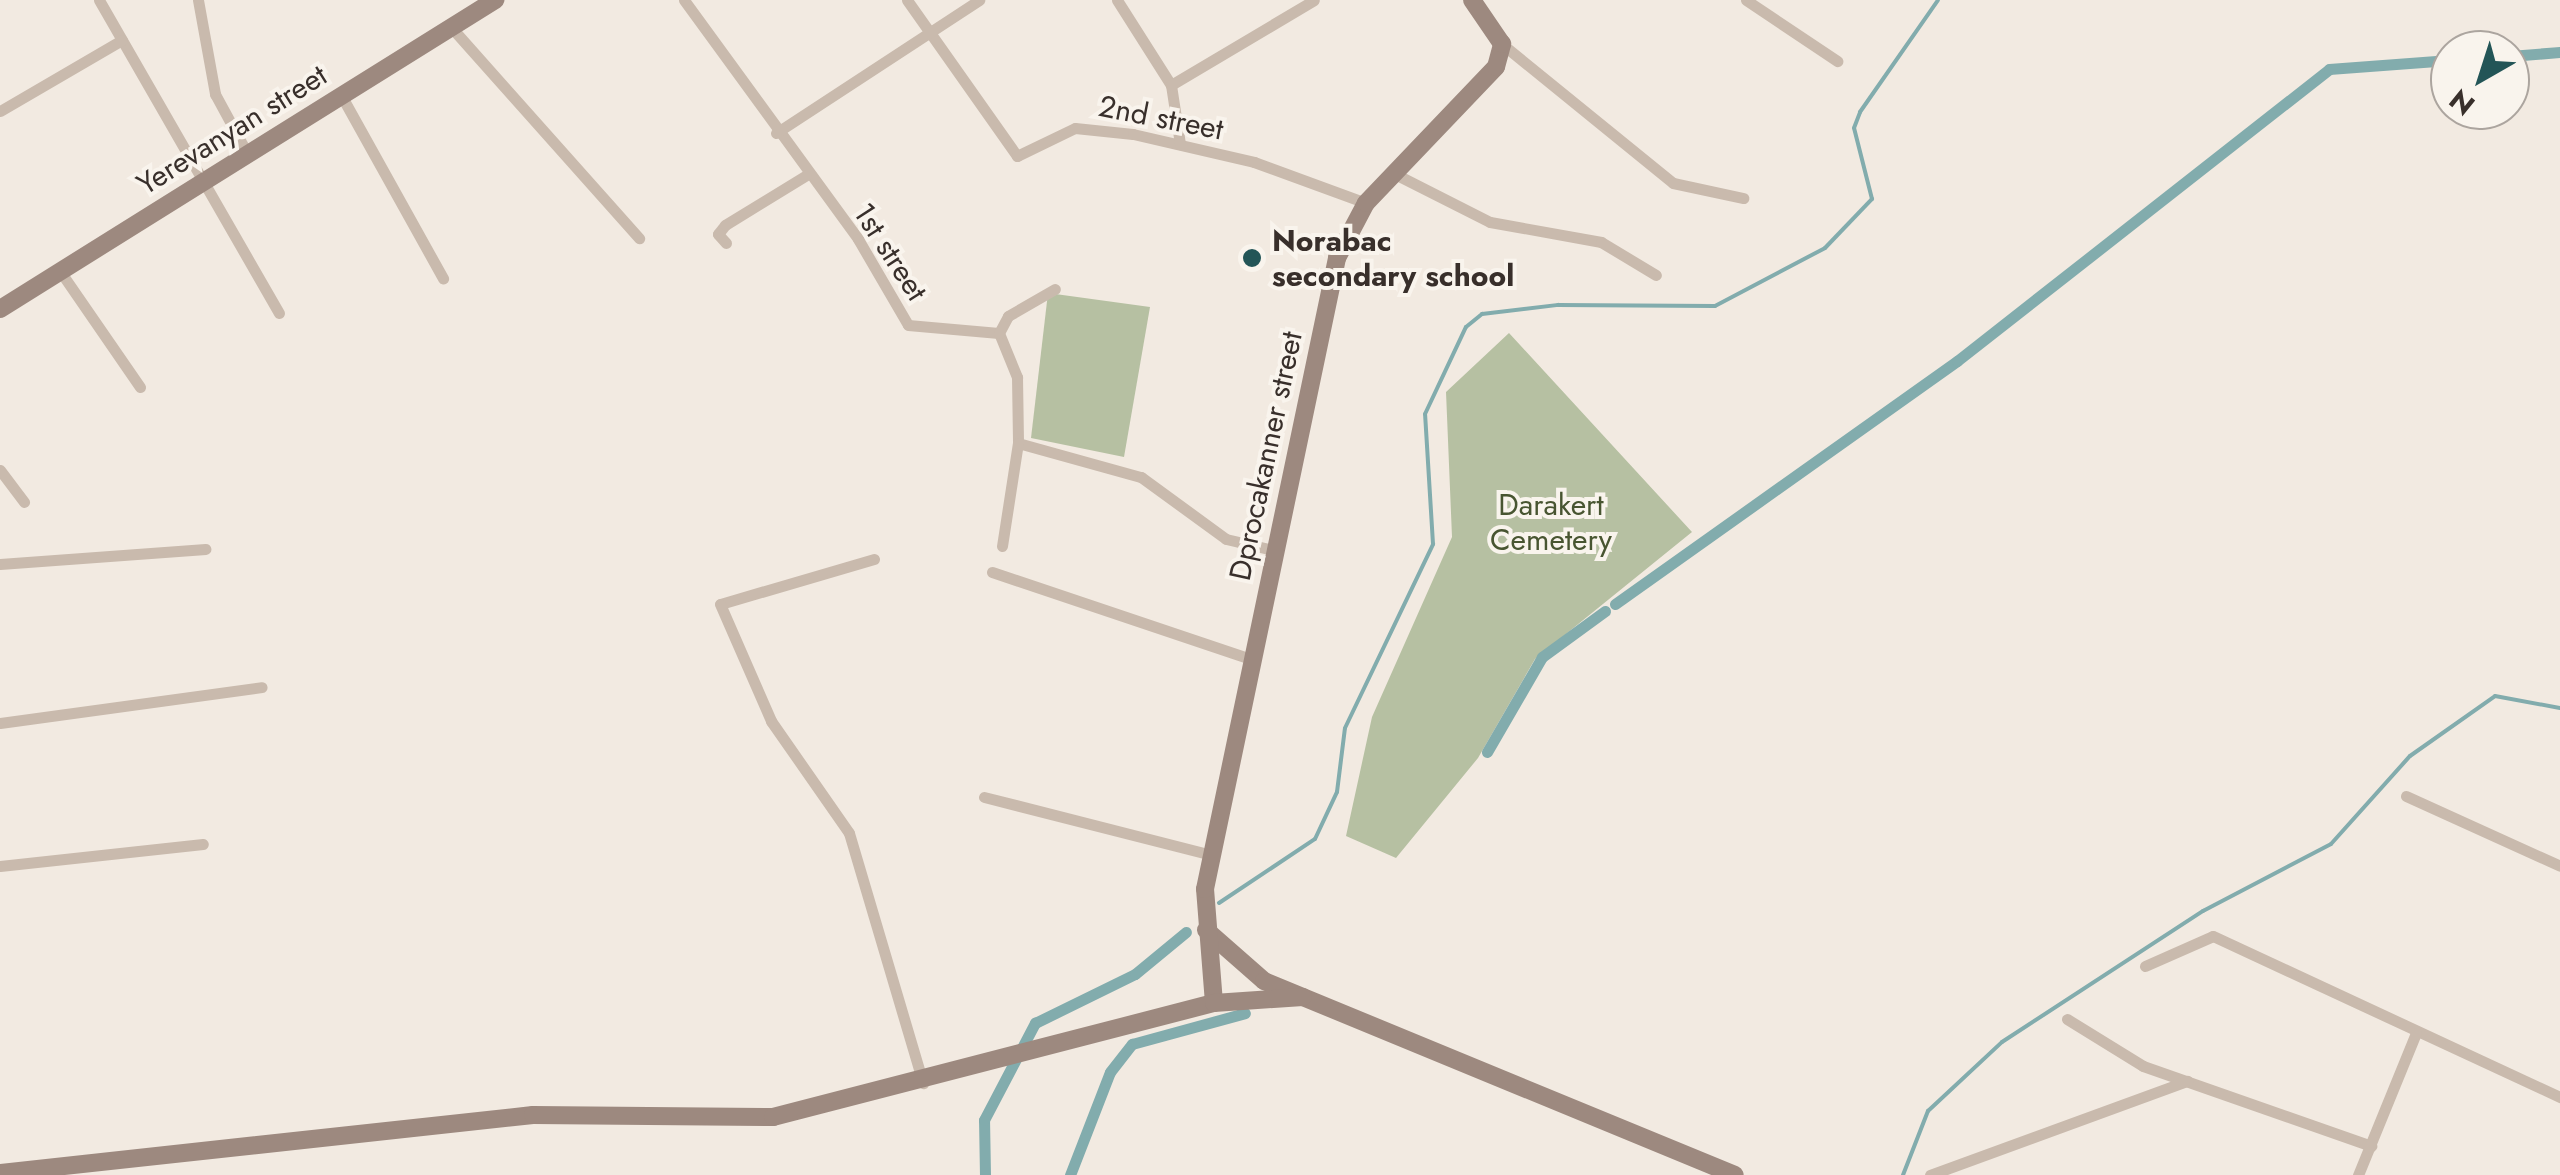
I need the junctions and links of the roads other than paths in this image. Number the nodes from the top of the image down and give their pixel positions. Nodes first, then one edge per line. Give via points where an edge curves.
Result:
1 (99, 0) edge
2 (198, 0) edge
3 (494, 0) edge
4 (684, 0) edge
5 (907, 0) edge
6 (979, 0) edge
7 (1117, 0) edge
8 (1314, 0) edge
9 (1472, 0) edge
10 (1746, 0) edge
11 (451, 26) junction
12 (929, 33) junction
13 (122, 40) junction
14 (1502, 44) junction
15 (1837, 62) dead end
16 (1171, 84) junction
17 (341, 95) junction
18 (0, 111) edge
19 (776, 133) junction
20 (1180, 144) junction
21 (246, 153) junction
22 (1395, 174) junction
23 (805, 176) junction
24 (204, 180) junction
25 (1743, 198) dead end
26 (1366, 204) junction
27 (639, 238) dead end
28 (726, 243) dead end
29 (60, 271) junction
30 (1656, 275) dead end
31 (443, 278) dead end
32 (1055, 289) dead end
33 (0, 309) edge
34 (278, 313) dead end
35 (999, 334) junction
36 (140, 387) dead end
37 (1018, 443) junction
38 (0, 470) edge
39 (24, 502) dead end
40 (1002, 546) dead end
41 (206, 549) dead end
42 (1274, 550) junction
43 (874, 559) dead end
44 (0, 564) edge
45 (992, 572) dead end
46 (1251, 659) junction
47 (262, 688) dead end
48 (0, 724) edge
49 (984, 796) dead end
50 (2406, 796) dead end
51 (204, 844) dead end
52 (1212, 855) junction
53 (0, 866) edge
54 (2560, 866) edge
55 (1206, 929) junction
56 (2145, 966) dead end
57 (1303, 997) junction
58 (1214, 1003) junction
59 (2067, 1019) dead end
60 (2416, 1033) junction
61 (2188, 1081) junction
62 (924, 1083) junction
63 (2560, 1096) edge
64 (2372, 1146) junction
65 (0, 1172) edge
66 (1735, 1175) edge
67 (1930, 1175) edge
68 (2358, 1175) edge

1 - 13 street
2 - 21 street via 215,94
3 - 11 main road, Yerevanyan street
4 - 19 street, 1st street
5 - 12 street, 2nd street
6 - 12 street
7 - 16 street
8 - 16 street
9 - 14 main road
10 - 15 street
11 - 17 main road, Yerevanyan street
11 - 27 street
12 - 19 street
12 - 20 street, 2nd street via 1017,156 1075,128
13 - 18 street
13 - 24 street
14 - 22 main road, Dprocakanner street via 1486,81
14 - 25 street via 1672,183
16 - 20 street
17 - 21 main road, Yerevanyan street
17 - 31 street
19 - 23 street, 1st street
20 - 26 street, 2nd street
21 - 24 main road, Yerevanyan street
22 - 26 main road, Dprocakanner street
22 - 30 street via 1490,222 1601,242
23 - 28 street via 725,224 718,234
23 - 35 street, 1st street via 916,332
24 - 29 main road, Yerevanyan street
24 - 34 street
26 - 42 main road, Dprocakanner street via 1337,258
29 - 33 main road, Yerevanyan street
29 - 36 street
32 - 35 street via 1008,316
35 - 37 street via 1017,377
37 - 40 street
37 - 42 street via 1142,477 1226,539
38 - 39 street
41 - 44 street
42 - 46 main road, Dprocakanner street
43 - 62 street via 720,604 771,721 849,833
45 - 46 street
46 - 52 main road, Dprocakanner street
47 - 48 street
49 - 52 street
50 - 54 street
51 - 53 street
52 - 55 main road, Dprocakanner street
55 - 57 main road via 1264,981
55 - 58 main road, Dprocakanner street
56 - 60 street via 2213,936
57 - 58 main road
57 - 66 main road
58 - 62 main road
59 - 61 street via 2143,1066
60 - 63 street
60 - 64 street
61 - 64 street
61 - 67 street
62 - 65 main road via 773,1117 533,1115
64 - 68 street

